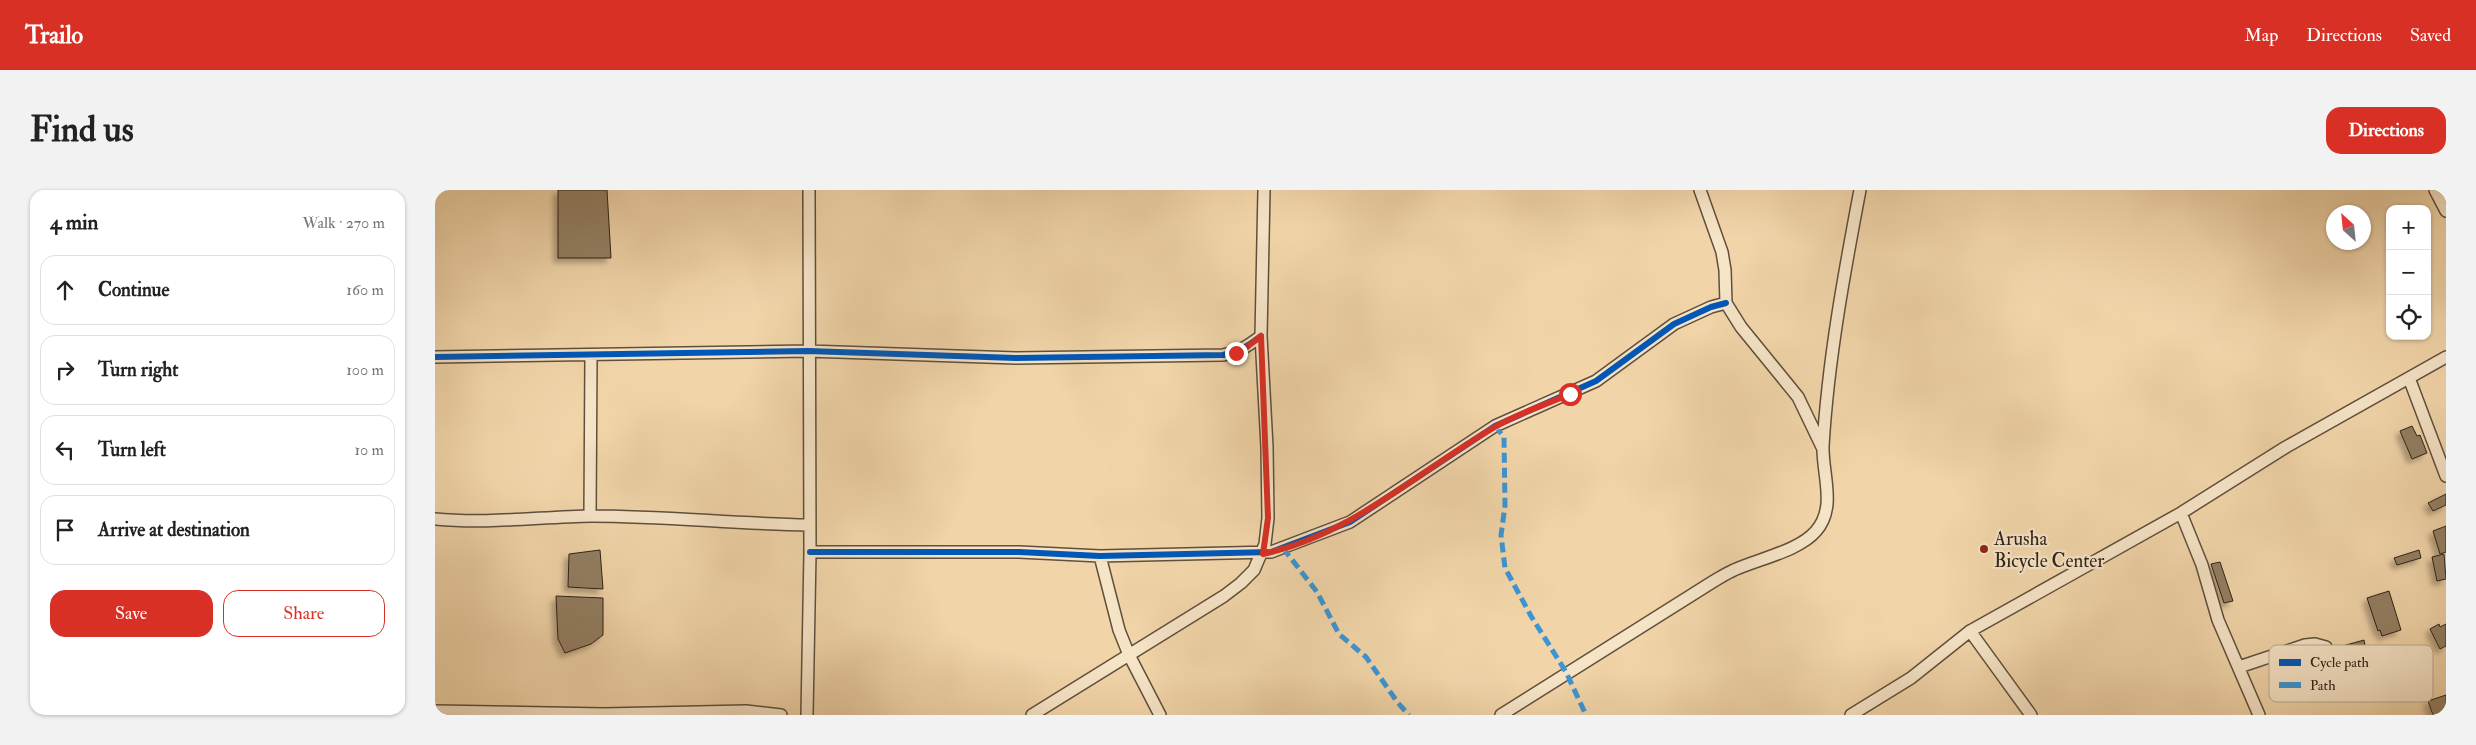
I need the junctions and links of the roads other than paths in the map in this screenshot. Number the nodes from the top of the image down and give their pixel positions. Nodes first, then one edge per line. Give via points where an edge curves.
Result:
1 (809, 190) edge
2 (1264, 190) edge
3 (1859, 190) edge
4 (2435, 190) edge
5 (1701, 192) edge
6 (2446, 211) edge
7 (1726, 303) junction
8 (1261, 336) junction
9 (808, 351) junction
10 (591, 356) junction
11 (435, 357) edge
12 (2446, 357) edge
13 (2409, 378) junction
14 (1823, 449) junction
15 (2446, 476) edge
16 (2181, 513) junction
17 (591, 516) junction
18 (435, 519) edge
19 (809, 525) junction
20 (810, 552) junction
21 (1263, 554) junction
22 (1099, 556) junction
23 (1970, 631) junction
24 (2305, 645) edge
25 (2319, 645) edge
26 (1129, 655) junction
27 (2269, 657) edge
28 (2239, 667) junction
29 (435, 711) edge
30 (781, 715) edge
31 (807, 715) edge
32 (1032, 715) edge
33 (1160, 715) edge
34 (1501, 715) edge
35 (1851, 715) edge
36 (2031, 715) edge
37 (2259, 715) edge

1 - 9 street
2 - 8 street
3 - 14 street via 1836,334
4 - 6 street
5 - 7 street via 1721,252
7 - 14 street via 1741,327 1799,396
7 - 21 street via 1674,324 1596,380 1495,426 1349,522
8 - 9 street via 1236,353 1223,355 1016,358
8 - 21 street via 1268,518
9 - 10 street
9 - 19 street
10 - 11 street
10 - 17 street
12 - 13 street
13 - 15 street
13 - 16 street via 2287,447
14 - 34 street via 1828,500 1816,532 1786,550 1721,577
16 - 23 street
16 - 28 street via 2203,565 2217,620
17 - 18 street via 470,523
17 - 19 street
19 - 20 street
20 - 22 street via 1019,552
20 - 31 street
21 - 22 street
21 - 26 street via 1241,583
22 - 26 street
23 - 35 street via 1911,678
23 - 36 street
24 - 25 street
26 - 32 street
26 - 33 street
27 - 28 street
28 - 37 street
29 - 30 street via 604,714 746,711

